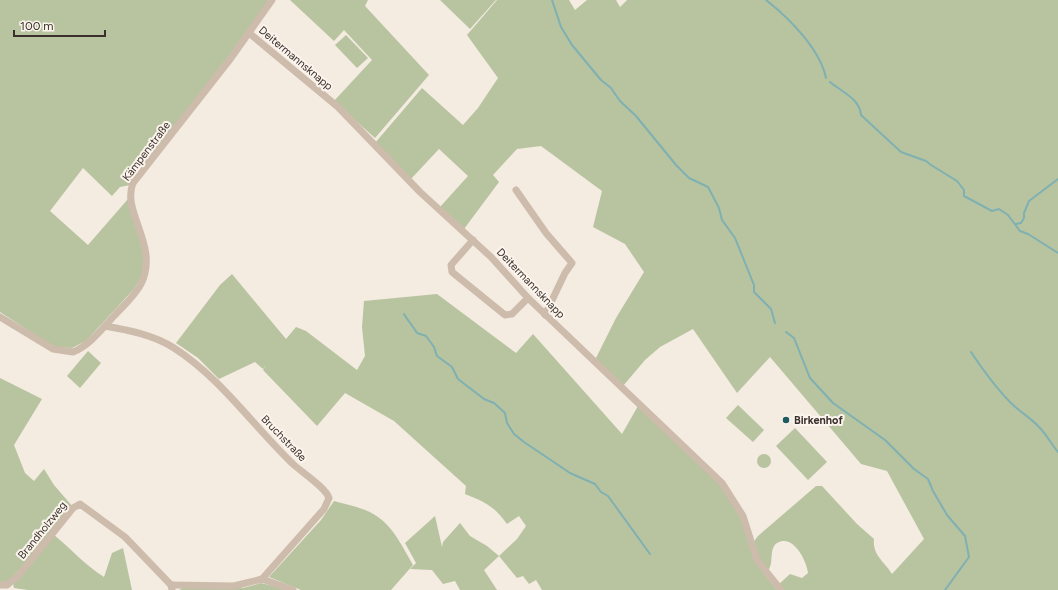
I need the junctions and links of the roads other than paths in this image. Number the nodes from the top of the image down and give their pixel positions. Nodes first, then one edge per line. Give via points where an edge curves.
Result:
1 (272, 0) edge
2 (249, 33) junction
3 (516, 190) dead end
4 (473, 240) junction
5 (528, 298) junction
6 (545, 314) junction
7 (0, 317) edge
8 (105, 326) junction
9 (262, 579) junction
10 (0, 585) edge
11 (172, 588) edge
12 (294, 590) edge
13 (780, 590) edge

1 - 2 street, Kämpenstraße
2 - 4 street, Deitermannsknapp via 338,107 420,192
2 - 8 street, Kämpenstraße via 133,183 130,195 145,245 145,274 141,286
3 - 6 street via 546,233 572,262
4 - 5 street, Deitermannsknapp
4 - 5 street via 451,265 452,272 505,314 512,314
5 - 6 street, Deitermannsknapp
6 - 13 street, Deitermannsknapp via 722,483 743,516 757,560
7 - 8 street, Kämpenstraße via 53,349 73,352 82,348
8 - 9 street, Bruchstraße via 153,338 181,352 222,388 293,464 328,495 328,503 324,509
9 - 11 street, Brandholzweg via 234,586
9 - 12 street
10 - 11 street, Brandholzweg via 7,585 16,578 73,508 80,504 125,536

